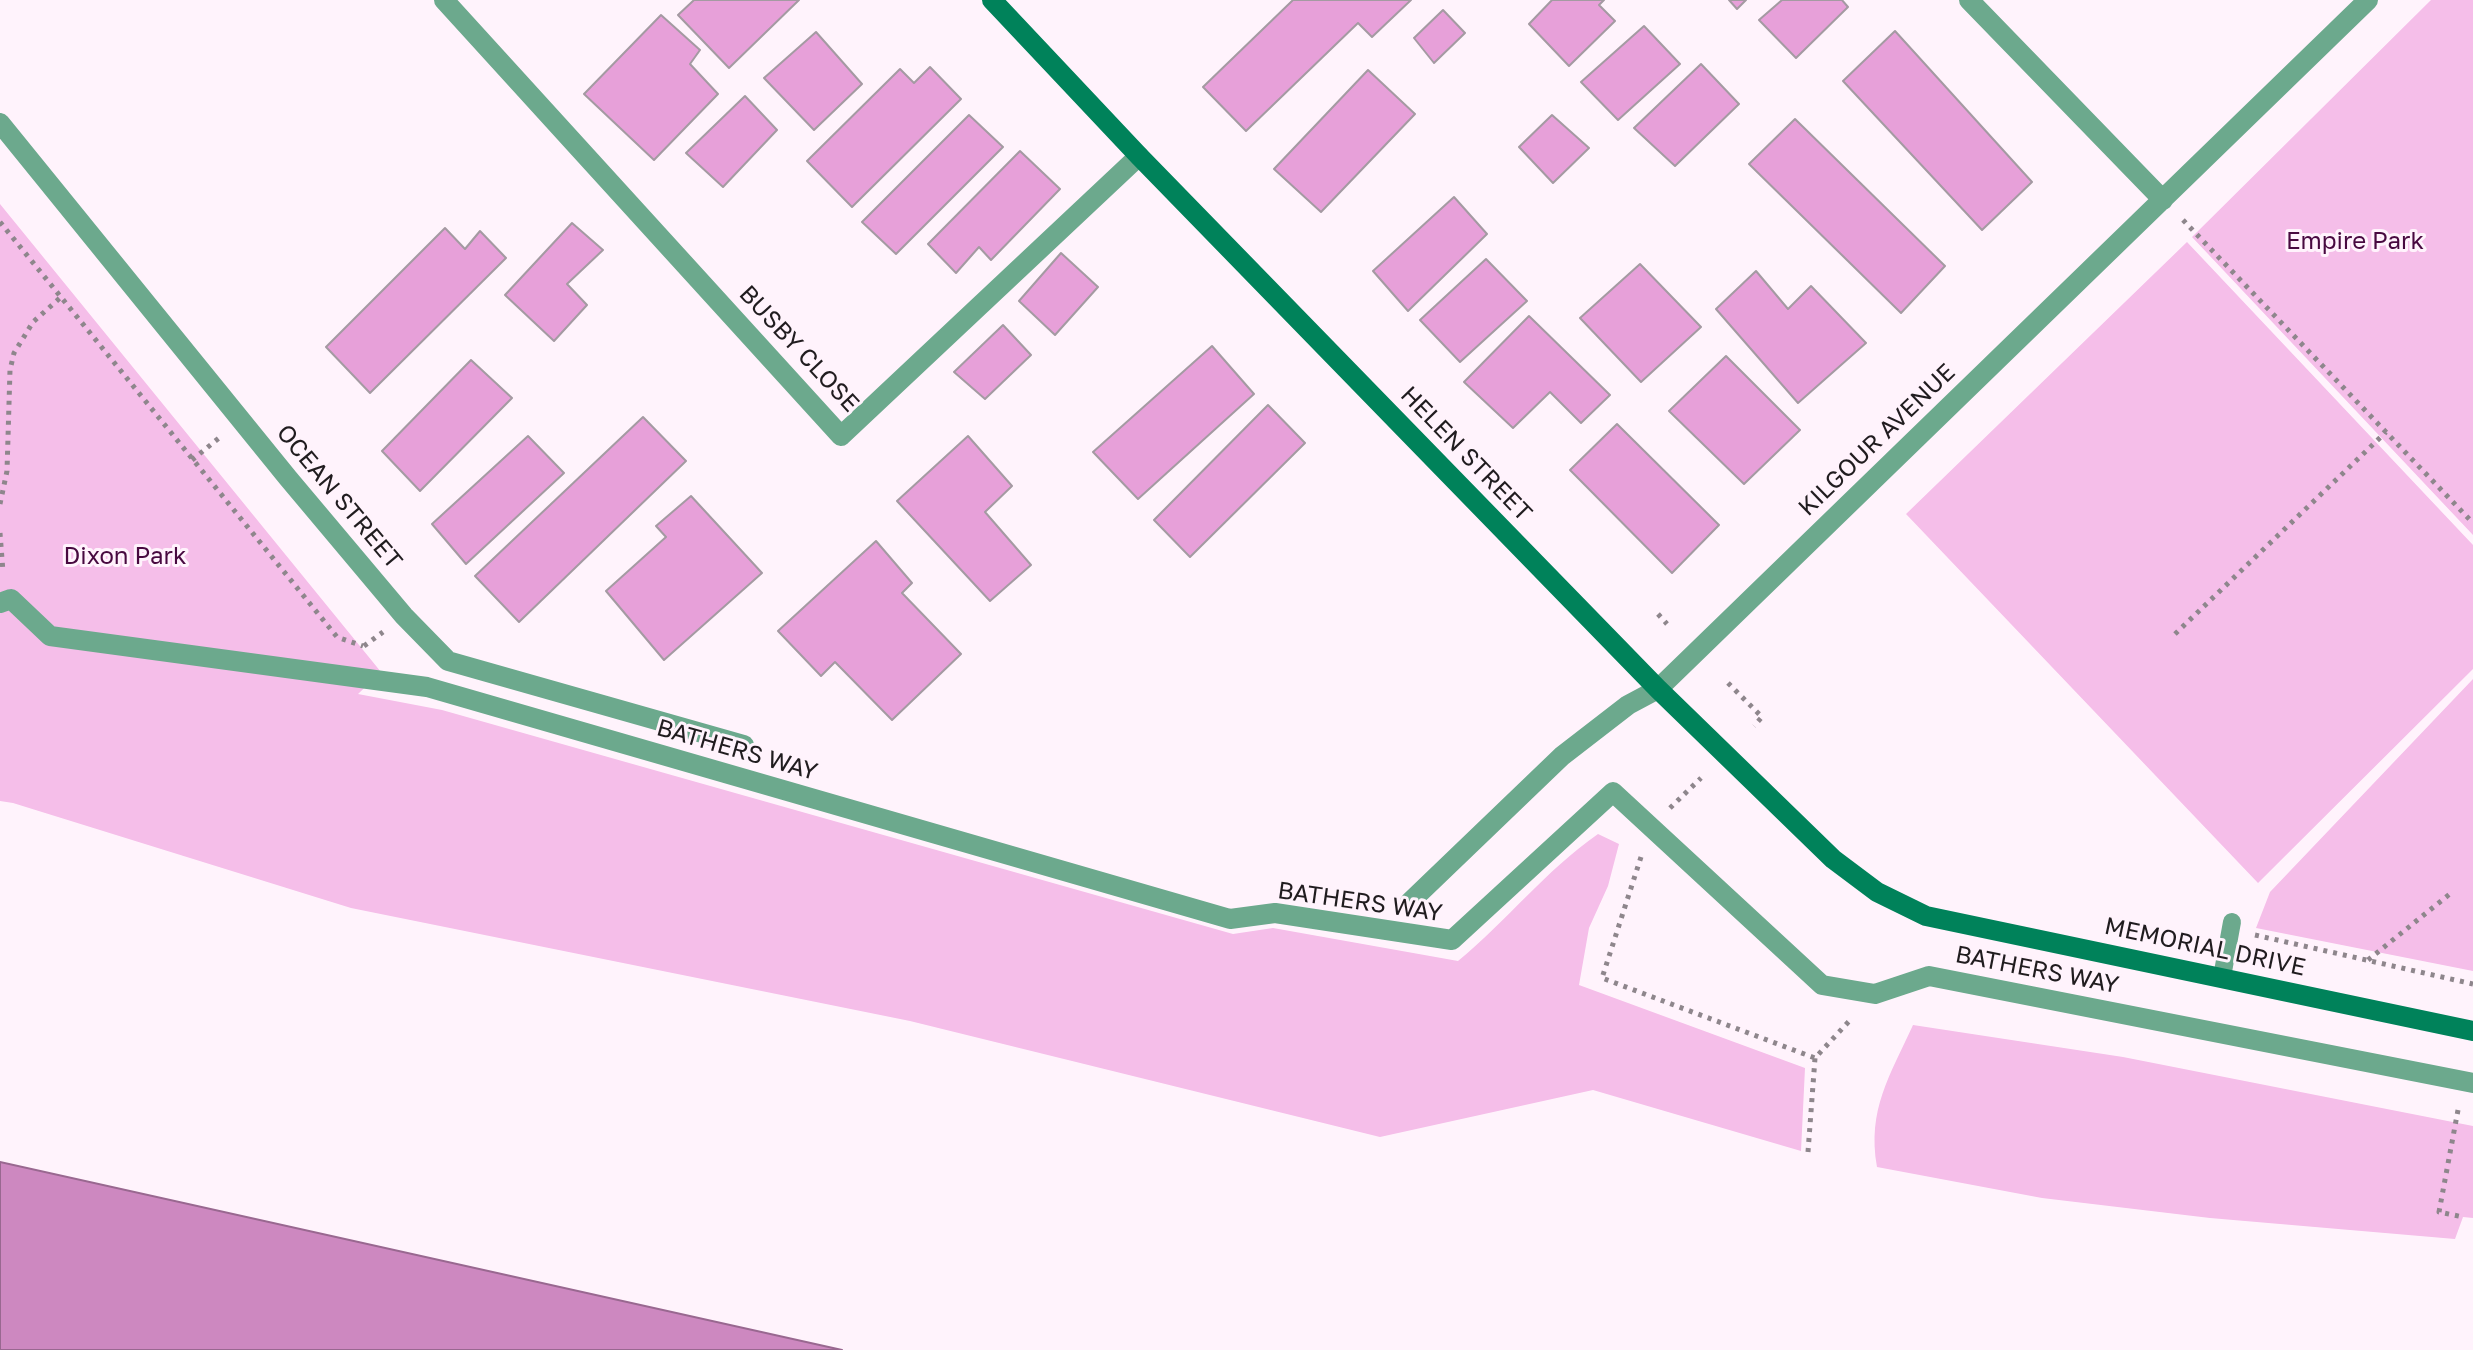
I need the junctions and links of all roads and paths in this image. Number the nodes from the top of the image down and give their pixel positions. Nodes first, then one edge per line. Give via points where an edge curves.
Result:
1 (444, 0) edge
2 (992, 0) edge
3 (1969, 0) edge
4 (2368, 0) edge
5 (0, 123) edge
6 (1139, 156) junction
7 (2163, 200) junction
8 (0, 222) edge
9 (61, 297) junction
10 (2386, 432) junction
11 (0, 504) edge
12 (2473, 523) edge
13 (0, 533) edge
14 (5, 601) edge
15 (1658, 614) dead end
16 (1667, 624) dead end
17 (2175, 634) dead end
18 (378, 651) dead end
19 (1728, 683) dead end
20 (1658, 689) junction
21 (1754, 726) dead end
22 (744, 745) dead end
23 (1701, 778) dead end
24 (1651, 827) junction
25 (2451, 893) dead end
26 (1410, 902) dead end
27 (1926, 916) joint
28 (2232, 926) joint
29 (2367, 961) junction
30 (2222, 977) junction
31 (2473, 984) edge
32 (1875, 994) junction
33 (2473, 1031) edge
34 (1815, 1058) junction
35 (2468, 1082) edge
36 (1808, 1152) dead end
37 (2463, 1217) dead end

1 - 6 street, BUSBY CLOSE via 841,436
2 - 6 main road, HELEN STREET
3 - 7 street
4 - 7 street, KILGOUR AVENUE
5 - 22 street, OCEAN STREET via 298,489 448,661
6 - 20 main road, HELEN STREET
7 - 10 path
7 - 20 street, KILGOUR AVENUE
8 - 9 path
9 - 11 path via 33,322 14,353
9 - 18 path via 337,637
10 - 12 path
10 - 17 path
13 - 14 path
14 - 24 street, BATHERS WAY via 50,636 427,687 1230,919 1275,913 1452,940 1613,792
15 - 16 path
19 - 21 path via 1762,717
20 - 26 street, KILGOUR AVENUE via 1628,705 1562,756
20 - 27 main road, HELEN STREET via 1833,859 1877,892
23 - 24 path
24 - 32 street, BATHERS WAY via 1822,985
24 - 34 path via 1602,978
25 - 29 path
27 - 30 main road, MEMORIAL DRIVE
28 - 29 path
28 - 30 lane
29 - 31 path
30 - 33 main road, MEMORIAL DRIVE
32 - 34 path
32 - 35 street, BATHERS WAY via 1929,976
34 - 36 path
35 - 37 path via 2439,1212

